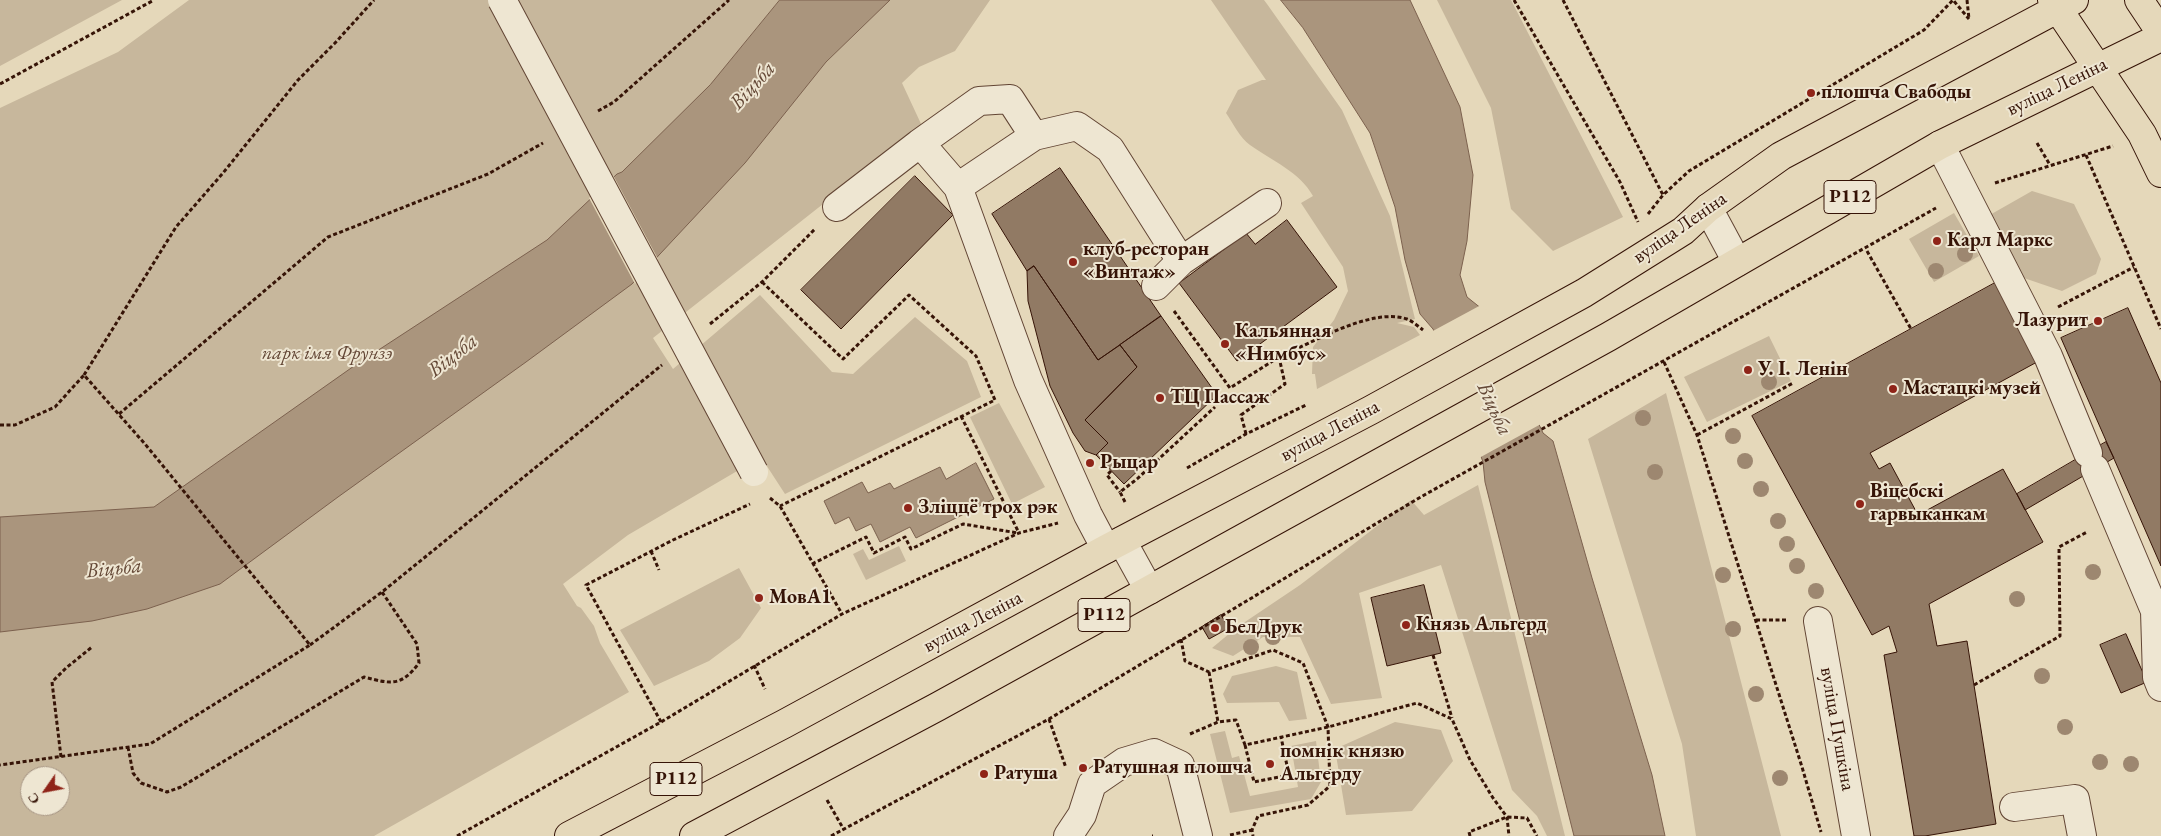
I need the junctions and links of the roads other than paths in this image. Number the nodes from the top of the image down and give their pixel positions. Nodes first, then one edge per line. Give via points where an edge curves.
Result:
1 (502, 0) edge
2 (2140, 0) edge
3 (2062, 3) edge
4 (2161, 33) edge
5 (2161, 37) edge
6 (2098, 67) junction
7 (1034, 136) junction
8 (920, 143) junction
9 (1940, 144) junction
10 (2161, 173) edge
11 (958, 188) junction
12 (1267, 203) dead end
13 (837, 207) road end
14 (1708, 208) junction
15 (1181, 261) junction
16 (1737, 262) junction
17 (1156, 286) road end
18 (760, 484) road end
19 (1114, 545) junction
20 (1149, 590) junction
21 (1818, 621) dead end
22 (2161, 687) edge
23 (2014, 807) dead end
24 (569, 836) edge
25 (694, 836) edge
26 (1068, 836) edge
27 (1198, 836) edge
28 (1856, 836) edge
29 (2082, 836) edge

1 - 18 street, bridge
2 - 4 main road
3 - 6 main road
3 - 14 main road, вуліца Леніна / Р112 via 1781,156
5 - 6 main road, вуліца Леніна / Р112
6 - 9 main road, вуліца Леніна / Р112
6 - 10 main road via 2142,134
7 - 8 street via 1010,99 979,101
7 - 11 street
7 - 15 street via 1077,126 1110,149
8 - 11 street
8 - 13 street
9 - 16 main road, вуліца Леніна / Р112
9 - 22 street via 2048,356 2116,516 2155,612 2157,677
11 - 19 street via 1028,380 1088,515
12 - 15 street
14 - 16 street
14 - 19 main road, вуліца Леніна / Р112 via 1683,231 1584,292 1371,410
15 - 17 street
16 - 20 main road, вуліца Леніна / Р112 via 1608,338
19 - 20 street
19 - 24 main road, вуліца Леніна / Р112
20 - 25 main road, вуліца Леніна / Р112
21 - 28 street, вуліца Пушкіна
23 - 29 street via 2075,799
26 - 27 street via 1082,815 1092,784 1124,762 1154,753 1180,765

